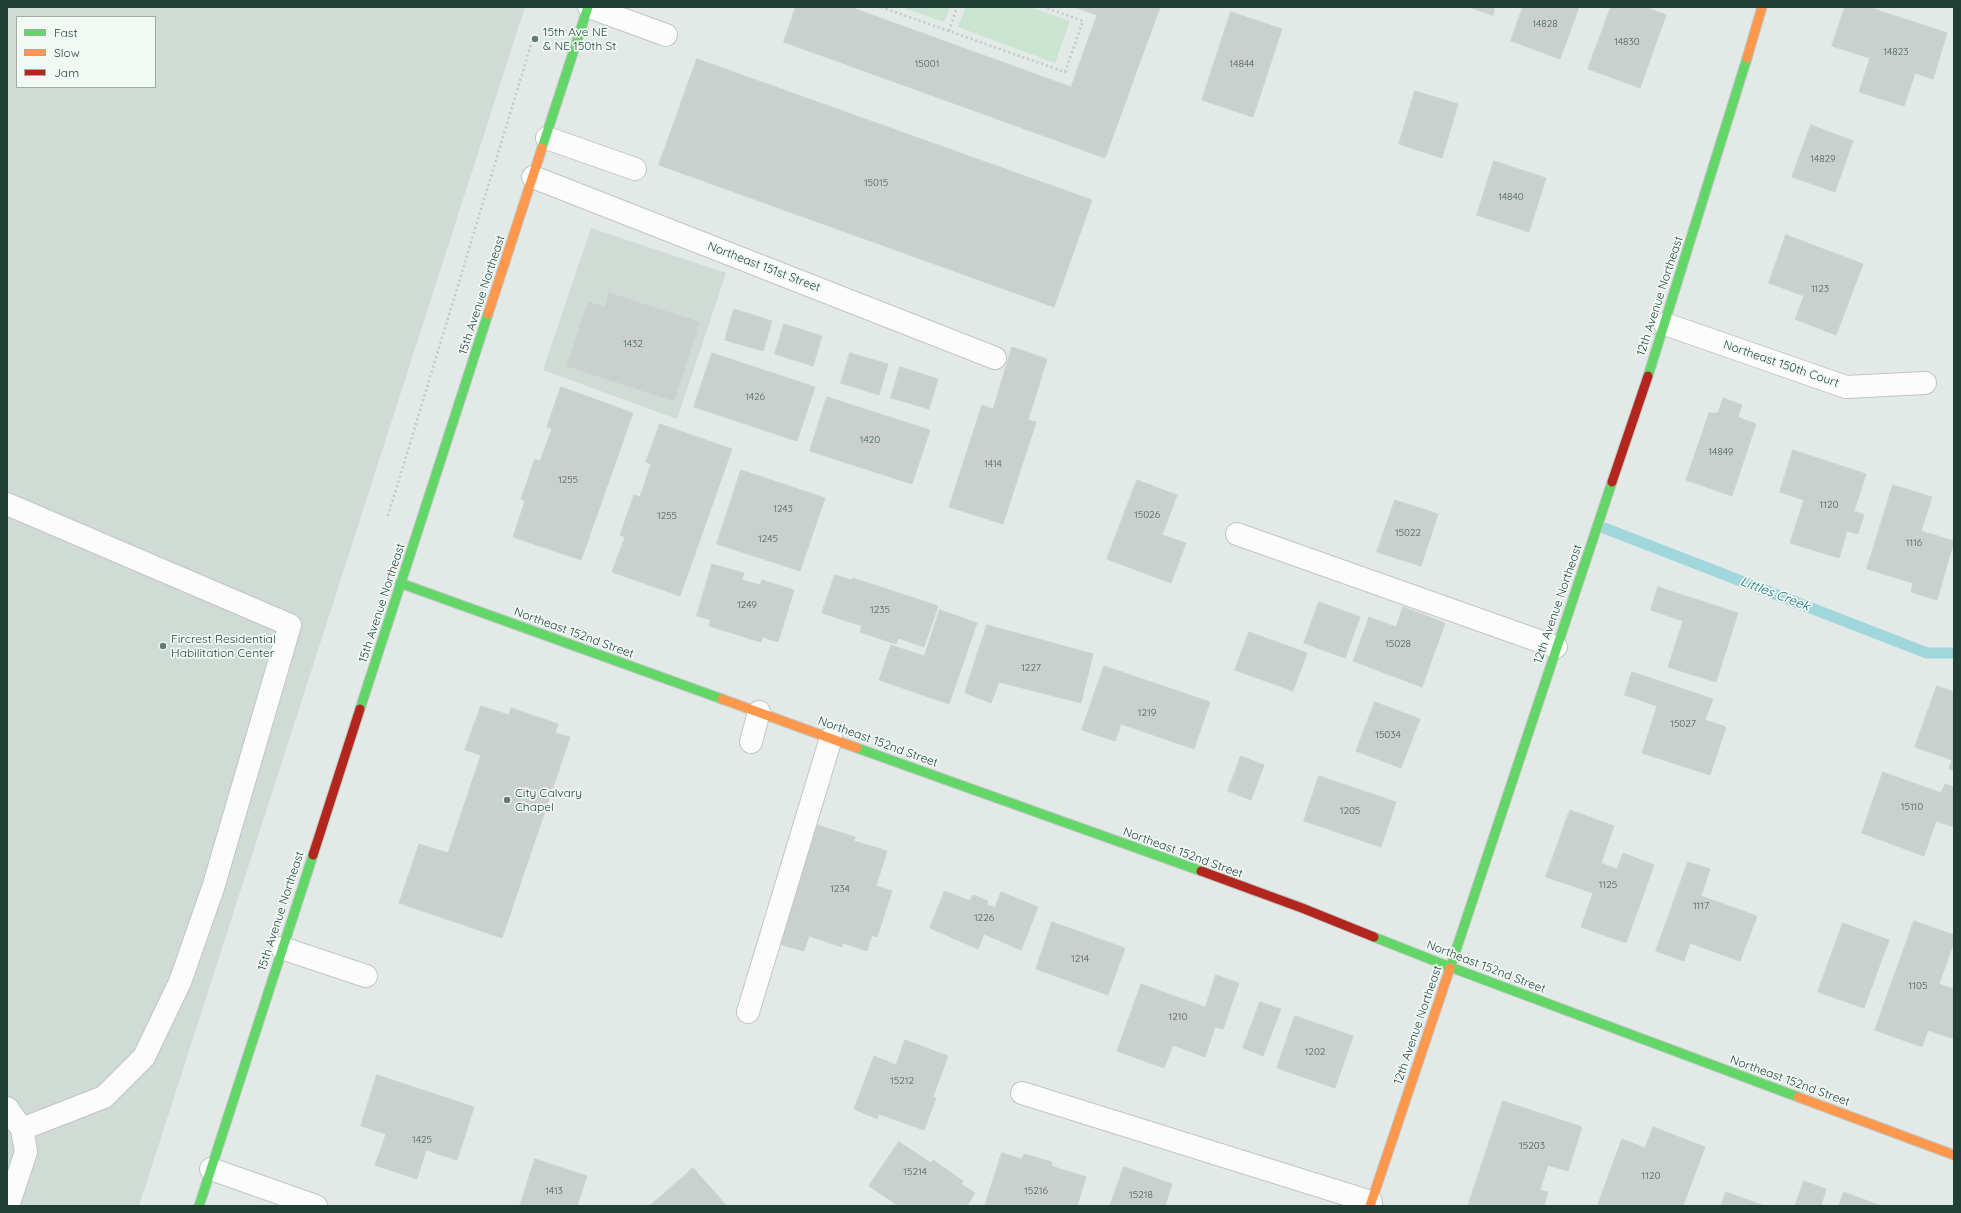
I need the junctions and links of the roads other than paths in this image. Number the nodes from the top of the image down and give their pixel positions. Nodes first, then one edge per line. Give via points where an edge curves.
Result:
1 (588, 7) edge
2 (1762, 7) edge
3 (666, 35) dead end
4 (546, 138) junction
5 (635, 169) dead end
6 (533, 177) junction
7 (1665, 324) junction
8 (995, 358) dead end
9 (1925, 383) dead end
10 (7, 504) edge
11 (1237, 534) dead end
12 (400, 583) junction
13 (1556, 647) junction
14 (759, 712) junction
15 (831, 738) junction
16 (751, 742) dead end
17 (282, 948) junction
18 (1450, 967) junction
19 (366, 976) dead end
20 (748, 1012) dead end
21 (1022, 1093) dead end
22 (7, 1108) edge
23 (22, 1129) junction
24 (1954, 1155) edge
25 (211, 1169) junction
26 (1370, 1204) edge
27 (8, 1206) edge
28 (199, 1206) edge
29 (316, 1206) edge

1 - 3 street
1 - 4 street, 15th Avenue Northeast
2 - 7 street, 12th Avenue Northeast
4 - 5 street
4 - 6 street, 15th Avenue Northeast
6 - 8 street, Northeast 151st Street
6 - 12 street, 15th Avenue Northeast
7 - 9 street, Northeast 150th Court via 1846,387
7 - 13 street, 12th Avenue Northeast
10 - 23 street via 290,625 213,888 180,982 144,1057 104,1097
11 - 13 street
12 - 14 street, Northeast 152nd Street
12 - 17 street, 15th Avenue Northeast
13 - 18 street, 12th Avenue Northeast
14 - 15 street, Northeast 152nd Street
14 - 16 street
15 - 18 street, Northeast 152nd Street via 1302,908
15 - 20 street
17 - 19 street
17 - 25 street, 15th Avenue Northeast
18 - 24 street, Northeast 152nd Street
18 - 26 street, 12th Avenue Northeast
21 - 26 street
22 - 23 street
23 - 27 street via 26,1152
25 - 28 street, 15th Avenue Northeast
25 - 29 street

